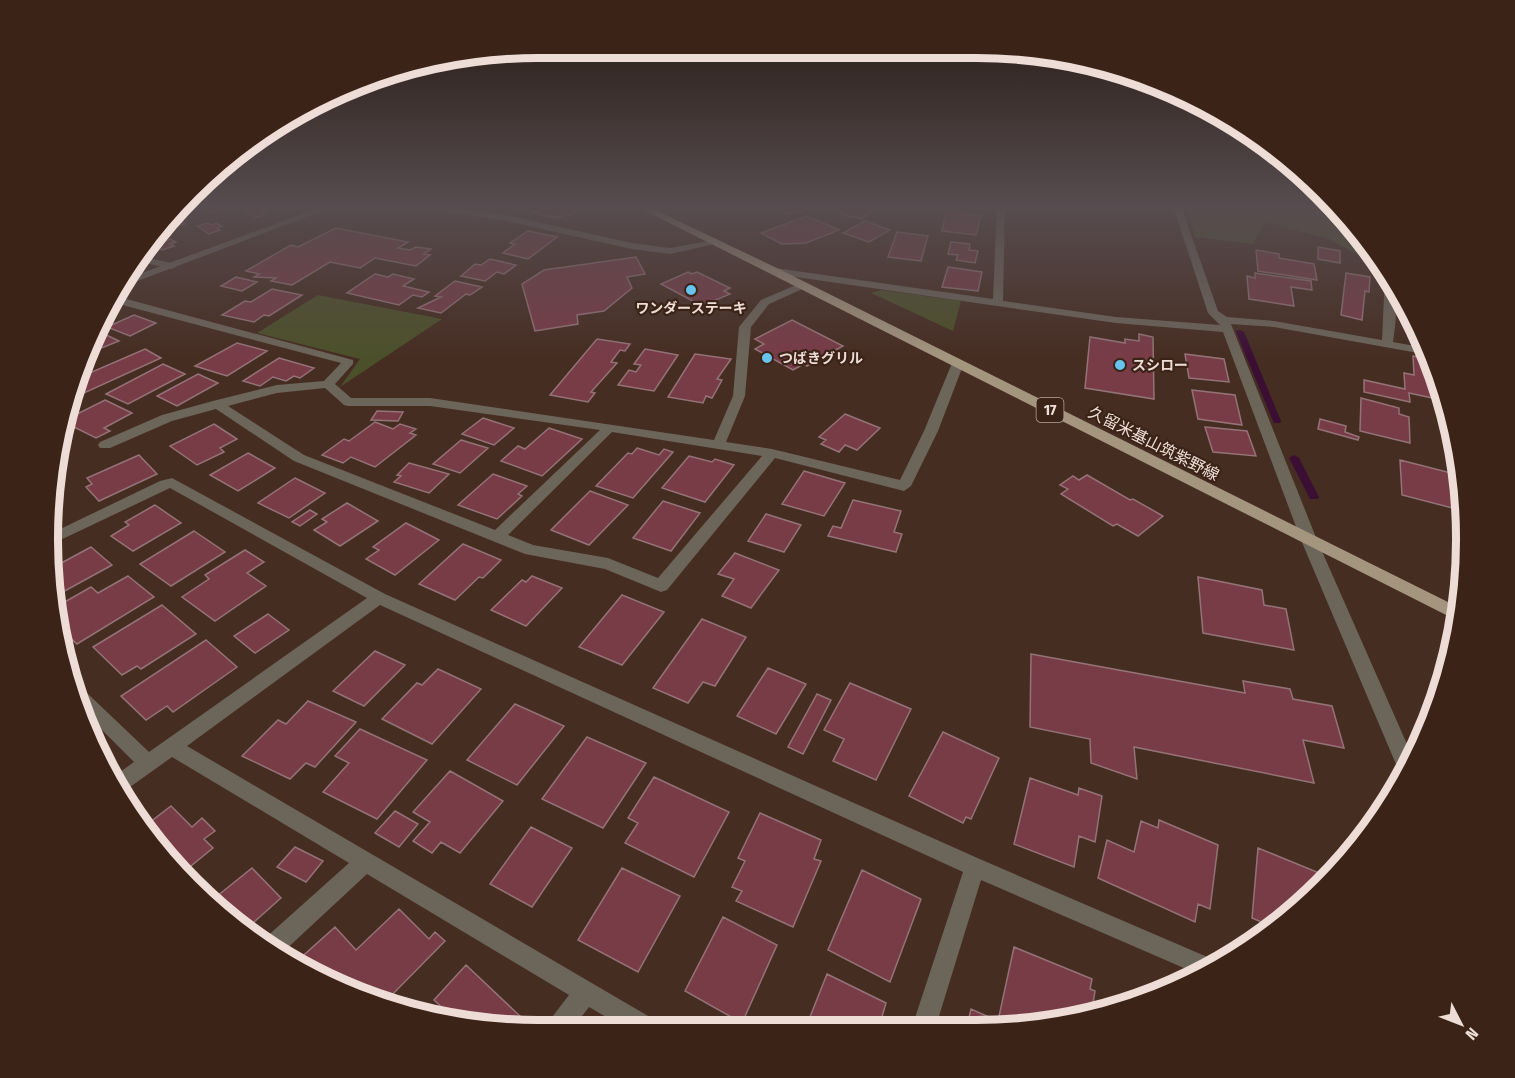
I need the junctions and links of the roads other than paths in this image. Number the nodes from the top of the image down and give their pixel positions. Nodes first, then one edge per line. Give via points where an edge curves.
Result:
1 (198, 256) edge
2 (743, 256) edge
3 (999, 256) edge
4 (1194, 256) edge
5 (148, 260) edge
6 (172, 266) junction
7 (775, 271) junction
8 (134, 280) edge
9 (803, 285) junction
10 (1389, 295) edge
11 (122, 301) edge
12 (998, 302) junction
13 (1225, 324) junction
14 (1387, 343) junction
15 (1418, 350) edge
16 (958, 363) junction
17 (328, 384) junction
18 (217, 404) junction
19 (609, 428) junction
20 (105, 445) dead end
21 (718, 446) junction
22 (772, 453) junction
23 (58, 535) edge
24 (497, 537) junction
25 (1309, 540) junction
26 (379, 598) junction
27 (1451, 611) edge
28 (89, 705) edge
29 (172, 747) junction
30 (1403, 758) edge
31 (148, 764) junction
32 (124, 781) edge
33 (366, 861) junction
34 (975, 867) junction
35 (277, 942) edge
36 (1200, 964) edge
37 (586, 992) junction
38 (564, 1020) edge
39 (633, 1020) edge
40 (926, 1020) edge

1 - 6 street
2 - 7 main road, 久留米基山筑紫野線 / 17
3 - 12 street
4 - 13 street via 1213,313
5 - 6 street
6 - 8 street
7 - 9 main road, 久留米基山筑紫野線 / 17
7 - 12 street
9 - 16 main road, 久留米基山筑紫野線 / 17
9 - 21 street via 765,302 746,327 739,396
10 - 14 street
11 - 17 street via 349,362
12 - 13 street via 1116,320
13 - 14 street via 1274,324
13 - 25 street
14 - 15 street
16 - 22 street via 904,486
16 - 25 main road, 久留米基山筑紫野線 / 17
17 - 18 street via 277,389
17 - 19 street via 348,402 430,402
18 - 20 street via 167,418
18 - 24 street via 299,458
19 - 21 street
19 - 24 street
21 - 22 street
22 - 24 street via 661,586 608,564 530,550
23 - 26 street via 172,483
25 - 27 main road, 久留米基山筑紫野線 / 17
25 - 30 street
26 - 29 street
26 - 34 street
28 - 31 street
29 - 31 street
29 - 33 street
31 - 32 street
33 - 35 street
33 - 37 street
34 - 36 street
34 - 40 street
37 - 38 street
37 - 39 street

